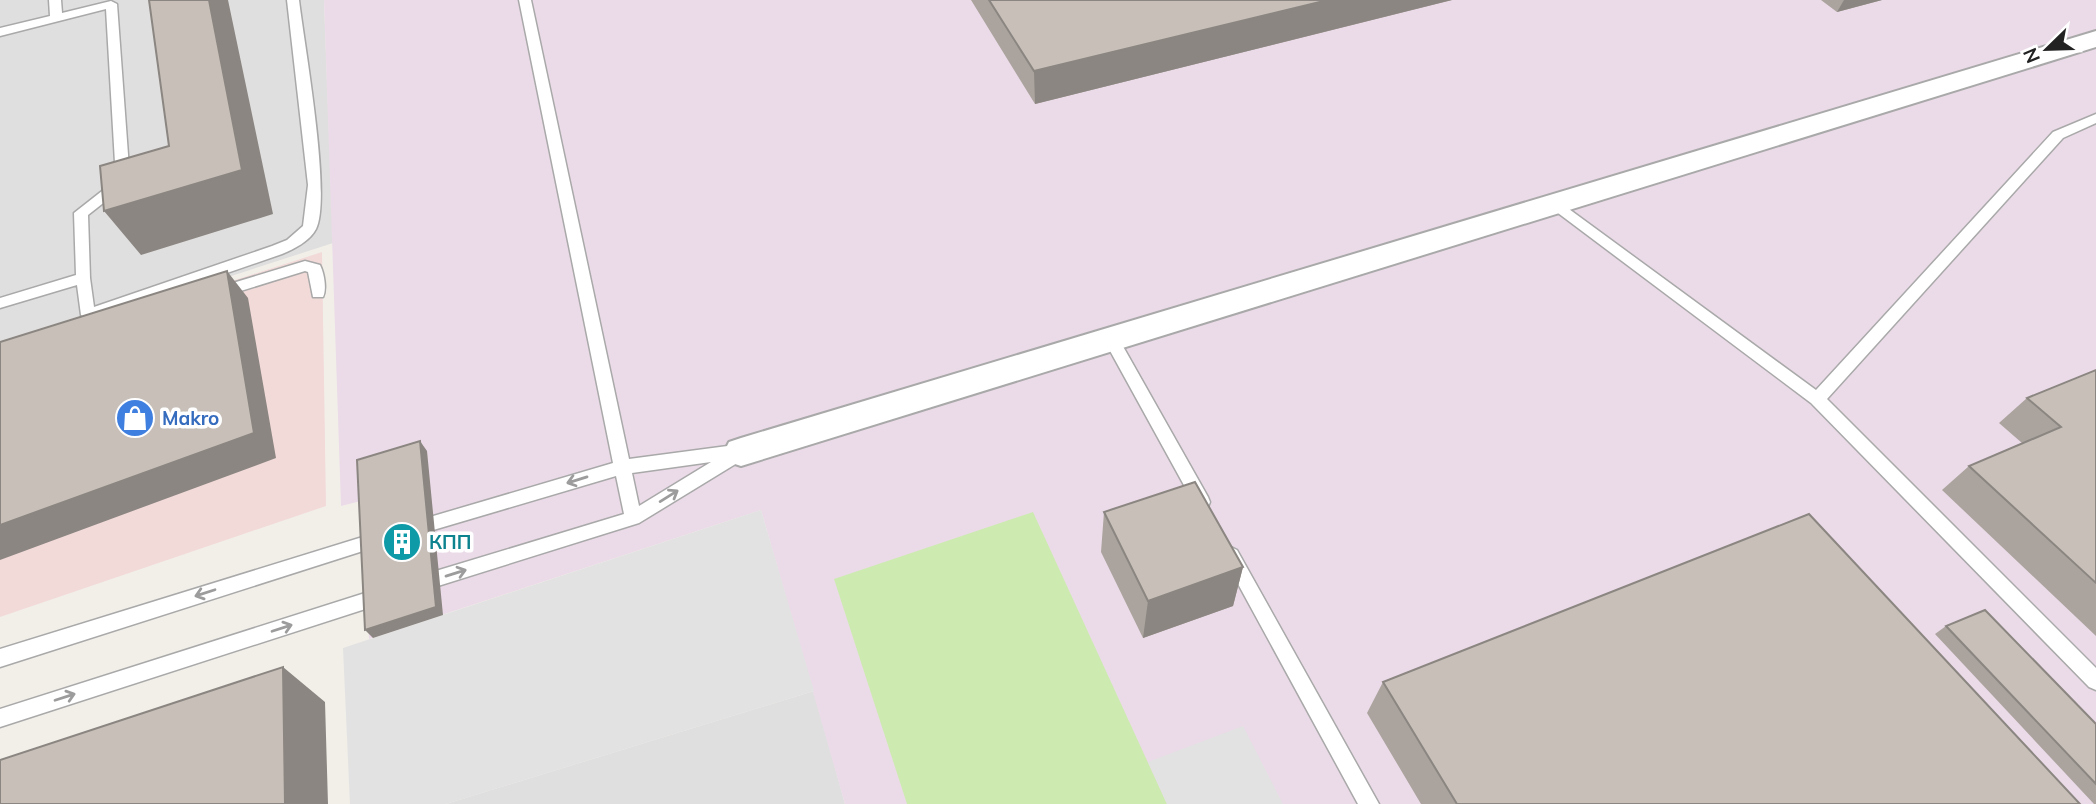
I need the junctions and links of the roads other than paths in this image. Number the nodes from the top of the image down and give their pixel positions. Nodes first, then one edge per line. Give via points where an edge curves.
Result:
1 (55, 0) edge
2 (293, 0) edge
3 (525, 0) edge
4 (56, 18) junction
5 (0, 32) edge
6 (2096, 40) edge
7 (2096, 118) edge
8 (1553, 204) junction
9 (83, 278) junction
10 (318, 293) dead end
11 (197, 300) edge
12 (0, 303) edge
13 (1111, 338) junction
14 (1817, 399) junction
15 (741, 452) junction
16 (623, 467) junction
17 (1210, 517) edge
18 (634, 518) junction
19 (1224, 541) edge
20 (0, 658) edge
21 (2096, 681) edge
22 (0, 718) edge
23 (1369, 804) edge

1 - 4 lane
2 - 9 lane via 315,185 310,228 277,250 88,315
3 - 16 lane
4 - 5 lane
4 - 9 lane via 111,4 123,183 81,213
6 - 8 street
7 - 14 lane via 2058,135
8 - 13 street
8 - 14 lane
9 - 12 lane
10 - 11 lane via 314,269 305,266
13 - 15 street
13 - 17 lane
14 - 21 lane
15 - 16 lane
18 -> 15 lane
16 - 18 lane
16 -> 20 lane
22 -> 18 lane
19 - 23 lane

